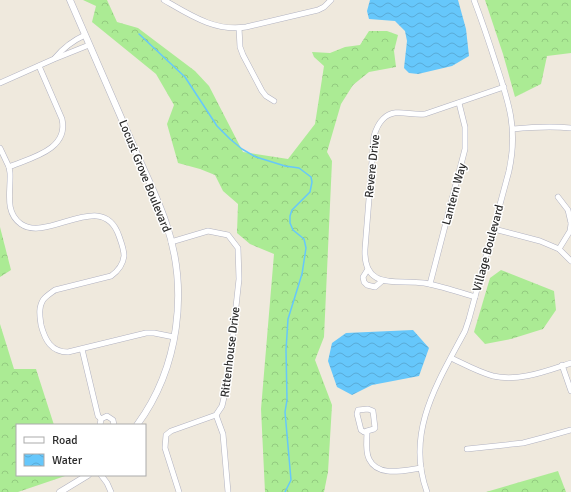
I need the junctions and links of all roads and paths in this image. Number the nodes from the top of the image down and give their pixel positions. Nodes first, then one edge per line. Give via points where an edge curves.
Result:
1 (70, 0) edge
2 (164, 0) edge
3 (331, 0) edge
4 (474, 0) edge
5 (239, 28) junction
6 (85, 35) junction
7 (89, 45) junction
8 (54, 59) junction
9 (39, 66) junction
10 (0, 83) edge
11 (504, 87) junction
12 (274, 101) dead end
13 (459, 103) junction
14 (571, 128) edge
15 (513, 129) junction
16 (0, 148) edge
17 (9, 167) junction
18 (558, 197) dead end
19 (571, 223) edge
20 (494, 229) junction
21 (171, 242) junction
22 (559, 249) junction
23 (571, 261) edge
24 (368, 269) junction
25 (382, 281) junction
26 (430, 284) junction
27 (476, 297) junction
28 (174, 337) junction
29 (82, 349) junction
30 (450, 358) junction
31 (571, 363) edge
32 (562, 366) junction
33 (571, 390) edge
34 (216, 415) junction
35 (101, 418) junction
36 (100, 424) edge
37 (114, 424) edge
38 (138, 424) edge
39 (571, 430) edge
40 (367, 432) junction
41 (467, 448) dead end
42 (421, 468) junction
43 (86, 476) edge
44 (102, 476) edge
45 (60, 492) edge
46 (111, 492) edge
47 (179, 492) edge
48 (228, 492) edge
49 (427, 492) edge

1 - 6 street, Locust Grove Boulevard
2 - 5 street via 205,22
3 - 5 street via 318,10
4 - 11 street, Village Boulevard
5 - 12 street via 243,55 262,91
6 - 7 street, Locust Grove Boulevard
6 - 8 street via 69,43
7 - 8 street
7 - 21 street, Locust Grove Boulevard via 166,223
8 - 9 street
9 - 10 street
9 - 17 street via 62,119 62,134 59,141 50,149
11 - 13 street, Revere Drive
11 - 15 street, Village Boulevard
13 - 24 street, Revere Drive via 422,114 392,113 378,125 374,139 365,249
13 - 26 street, Lantern Way via 465,127 465,149
14 - 15 street via 542,126
15 - 20 street, Village Boulevard via 510,165
16 - 17 street
17 - 29 street via 11,211 22,225 40,228 97,216 112,223 118,233 124,256 118,270 105,278 56,290 46,296 41,305 43,335 50,345 61,352
18 - 19 street via 568,210
19 - 22 street via 570,231
20 - 22 street via 540,240
20 - 27 street, Village Boulevard
21 - 28 street, Locust Grove Boulevard via 177,270 179,306
21 - 34 street, Rittenhouse Drive via 208,232 228,235 238,248 239,279 228,380 222,406
22 - 23 street
24 - 25 street via 374,277
24 - 25 street, Revere Drive via 363,277 367,285 375,287
25 - 26 street, Revere Drive
26 - 27 street, Revere Drive
27 - 30 street, Village Boulevard via 467,327
28 - 29 street via 146,333
28 - 38 street, Locust Grove Boulevard via 157,393
29 - 35 street via 98,416
30 - 32 street via 486,374 507,378 523,377
30 - 42 street, Village Boulevard via 430,399 424,418 420,444
31 - 32 street
32 - 33 street
34 - 47 street via 166,435 165,448
34 - 48 street via 223,434
35 - 36 street
35 - 37 street via 110,416
39 - 41 street via 523,443
40 - 40 street via 374,429 373,411 368,408 358,410 357,414 362,430
40 - 42 street via 366,450 369,460 376,467 396,472
42 - 49 street, Village Boulevard
43 - 45 street
44 - 46 street

